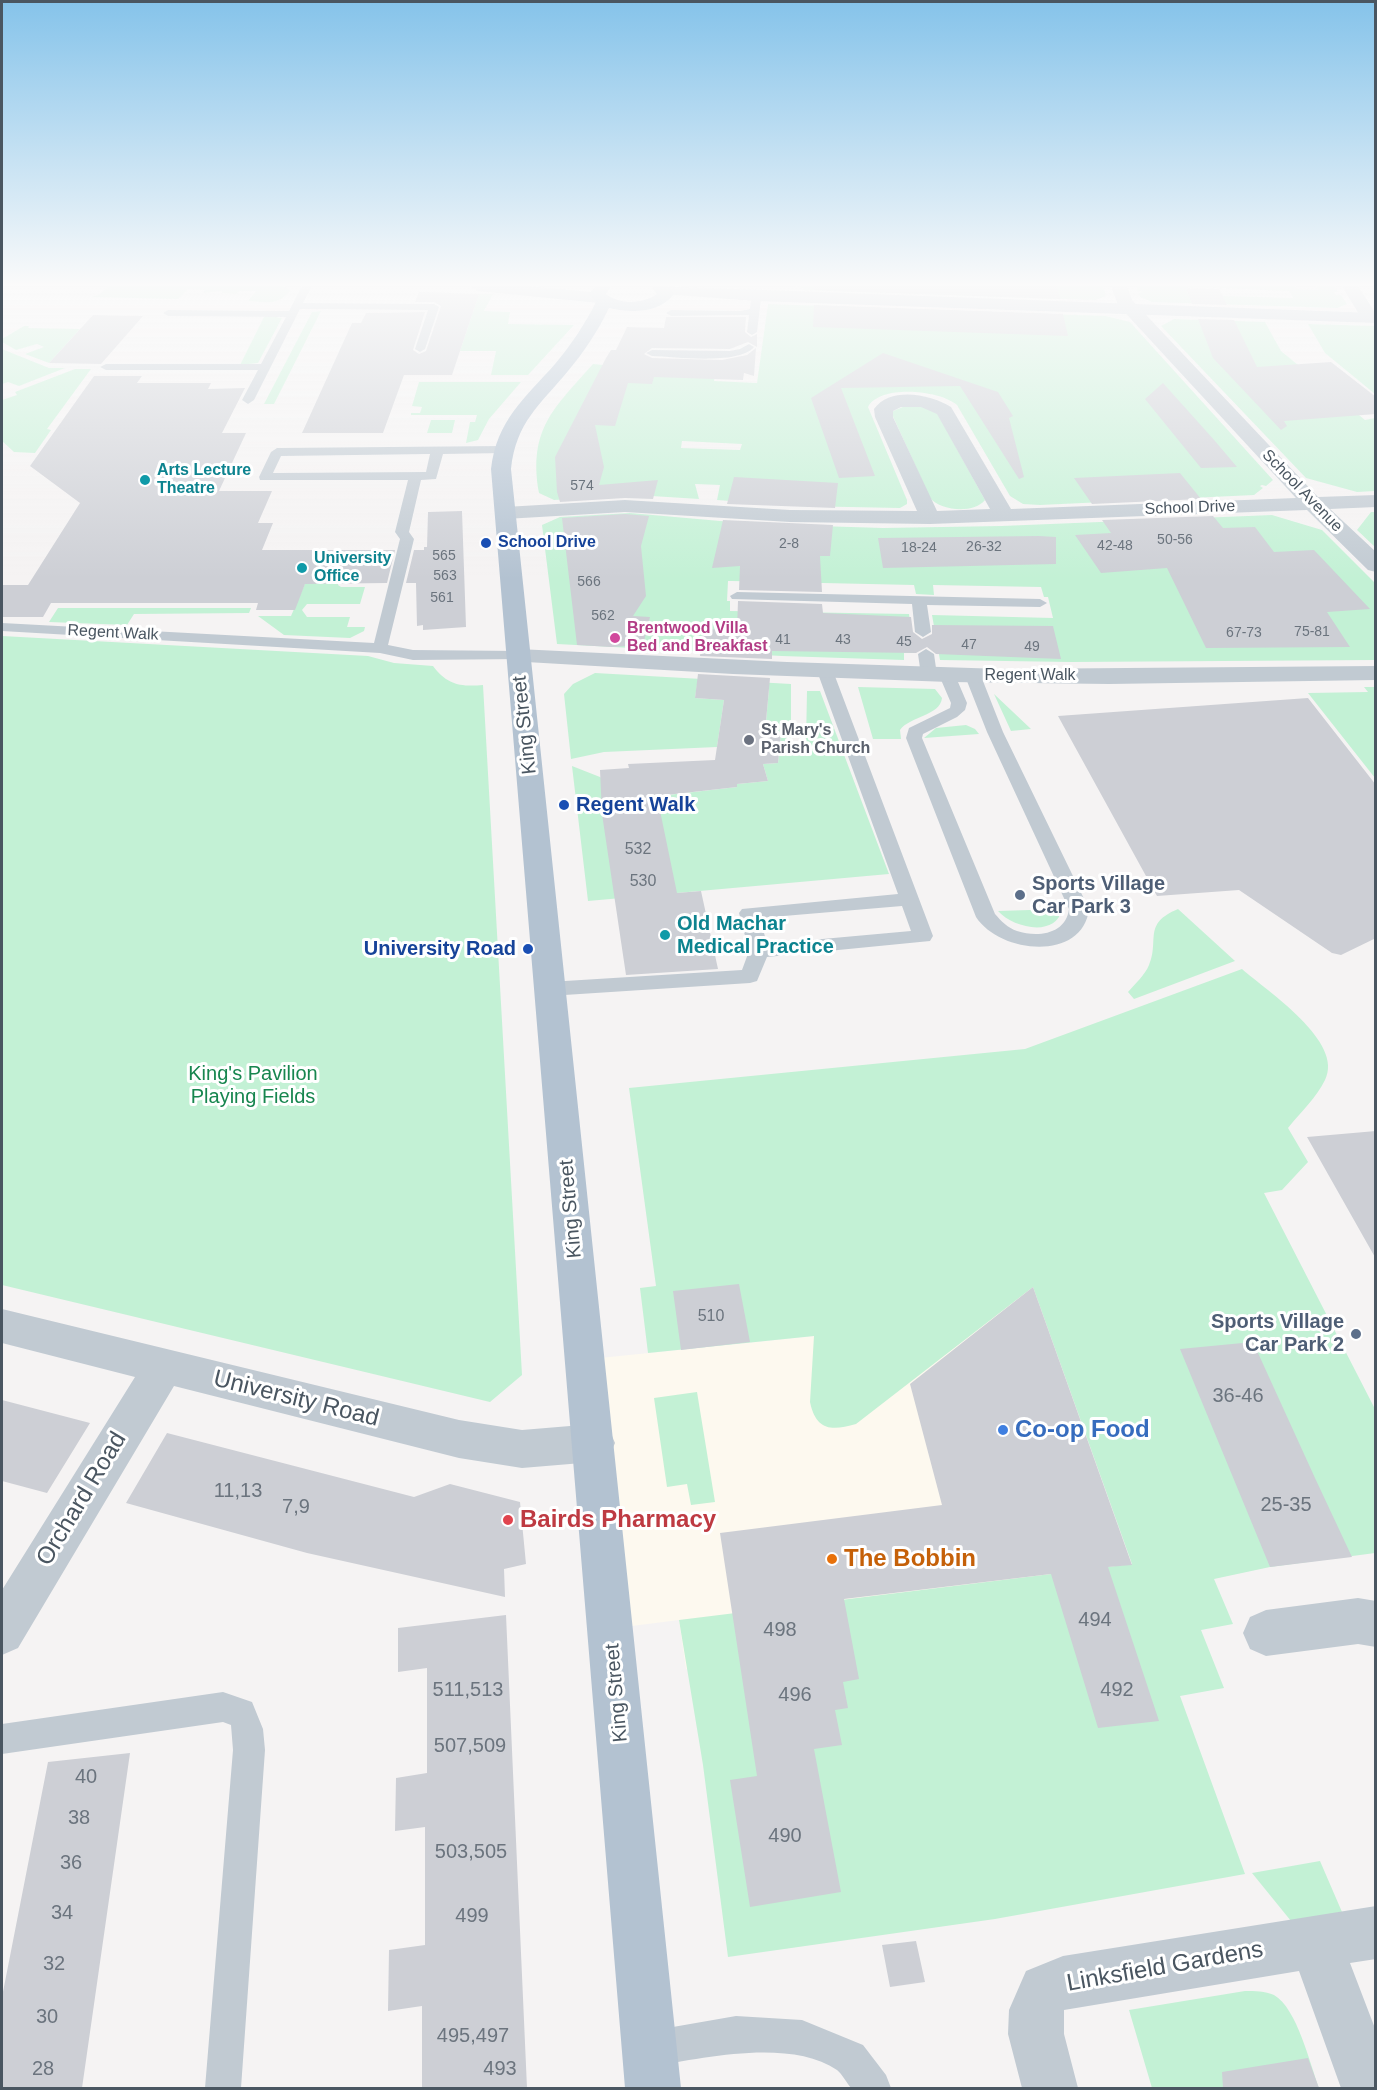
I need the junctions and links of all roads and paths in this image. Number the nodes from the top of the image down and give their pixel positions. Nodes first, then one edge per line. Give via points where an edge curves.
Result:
1 (256, 384) edge
2 (546, 384) edge
3 (1201, 384) edge
4 (248, 400) dead end
5 (502, 450) junction
6 (436, 452) junction
7 (415, 476) junction
8 (1376, 501) edge
9 (1312, 503) junction
10 (506, 513) junction
11 (1004, 515) junction
12 (930, 518) junction
13 (1376, 566) edge
14 (737, 596) dead end
15 (919, 600) junction
16 (1040, 603) dead end
17 (2, 627) edge
18 (923, 632) dead end
19 (380, 648) junction
20 (518, 656) junction
21 (934, 668) junction
22 (825, 671) junction
23 (1376, 673) edge
24 (973, 676) junction
25 (909, 899) junction
26 (759, 951) junction
27 (549, 989) junction
28 (2, 1326) edge
29 (164, 1366) junction
30 (594, 1443) junction
31 (1376, 1624) edge
32 (2, 1632) edge
33 (1266, 1633) dead end
34 (2, 1738) edge
35 (1376, 1932) edge
36 (1315, 1942) junction
37 (651, 2069) edge
38 (223, 2088) edge
39 (873, 2088) edge
40 (1050, 2088) edge
41 (1369, 2088) edge

1 - 4 lane
2 - 5 main road, King Street via 514,421
3 - 9 street, School Avenue
5 - 6 lane
5 - 10 main road, King Street
6 - 7 lane via 431,476
6 - 7 lane via 277,452 265,477
7 - 19 lane via 402,532 407,539
8 - 9 street, School Drive
9 - 11 street, School Drive
9 - 13 street, School Avenue
10 - 12 street, School Drive via 626,506 790,516
10 - 20 main road, King Street
11 - 12 street, School Drive
11 - 12 street via 944,411 923,402 891,403 883,409 884,417
14 - 15 lane
15 - 16 lane
15 - 18 lane
17 - 19 lane, Regent Walk
19 - 20 lane, Regent Walk via 413,655
20 - 22 street, Regent Walk
20 - 27 main road, King Street
21 - 22 street, Regent Walk
21 - 24 street, Regent Walk
21 - 24 lane via 959,703 957,710 928,723 915,732 914,738 986,917 1000,932 1017,938 1064,935 1075,928 1080,919 1079,909 995,732
22 - 25 lane
23 - 24 street, Regent Walk
25 - 26 lane via 749,913
25 - 26 lane via 923,936
26 - 27 lane via 750,976
27 - 30 main road, King Street
28 - 29 street, University Road
29 - 30 street, University Road via 494,1445 526,1449
29 - 32 street, Orchard Road
30 - 37 main road, King Street
31 - 33 street via 1358,1621
34 - 38 lane via 223,1707 241,1713 248,1729 249,1750
35 - 36 street, Linksfield Gardens
36 - 40 street, Linksfield Gardens via 1063,1983 1045,1990 1036,2010 1036,2034
36 - 41 street
37 - 39 lane via 736,2034 802,2038 850,2058

